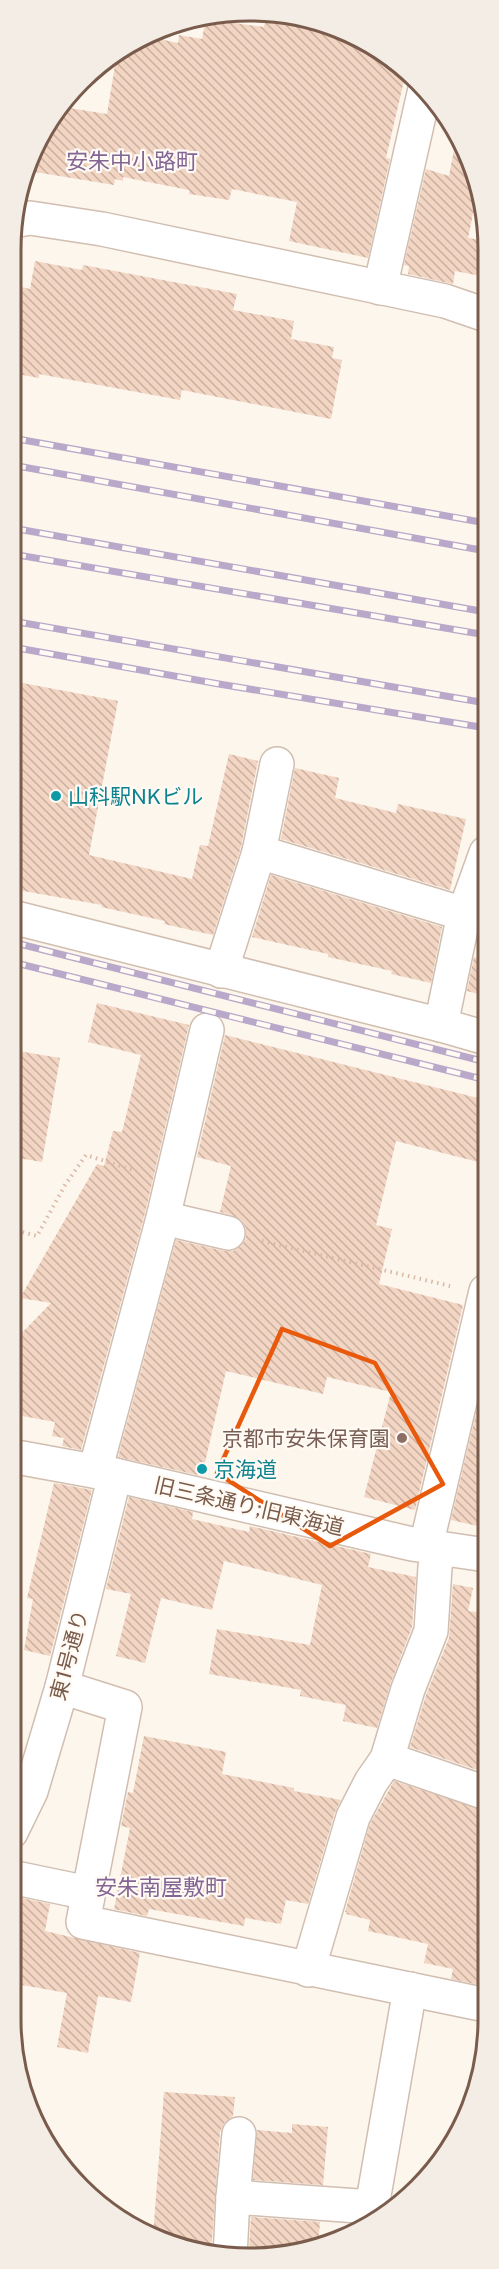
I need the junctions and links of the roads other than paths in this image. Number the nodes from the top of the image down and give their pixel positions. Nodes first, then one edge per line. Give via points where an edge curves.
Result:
1 (422, 101) edge
2 (23, 219) edge
3 (380, 288) junction
4 (478, 312) edge
5 (277, 764) dead end
6 (258, 852) junction
7 (478, 876) edge
8 (464, 915) junction
9 (21, 919) edge
10 (221, 971) junction
11 (441, 1024) junction
12 (207, 1030) dead end
13 (478, 1036) edge
14 (163, 1218) junction
15 (228, 1233) road end
16 (478, 1330) edge
17 (21, 1458) edge
18 (105, 1473) junction
19 (433, 1547) junction
20 (478, 1554) edge
21 (62, 1687) junction
22 (387, 1759) junction
23 (21, 1789) edge
24 (478, 1790) edge
25 (21, 1879) edge
26 (88, 1893) junction
27 (308, 1970) junction
28 (410, 1989) junction
29 (478, 2003) edge
30 (239, 2134) dead end
31 (233, 2197) junction
32 (230, 2247) edge

1 - 3 street
2 - 3 street via 102,229
3 - 4 street via 445,301
5 - 6 street
6 - 8 street
6 - 10 street
7 - 8 street
8 - 11 street
9 - 10 street
10 - 11 street
11 - 13 street
12 - 14 street, 東1号通り
14 - 15 street
14 - 18 street, 東1号通り
16 - 19 street
17 - 18 street, 旧三条通り;旧東海道
18 - 19 street, 旧三条通り;旧東海道
18 - 21 street, 東1号通り
19 - 20 street, 旧三条通り;旧東海道
19 - 22 street via 430,1631
21 - 23 street, 東1号通り
21 - 26 street via 125,1707
22 - 24 street
22 - 27 street via 353,1817
25 - 26 street
26 - 27 street via 82,1922
27 - 28 street
28 - 29 street
28 - 31 street via 372,2206
30 - 31 street
31 - 32 street

